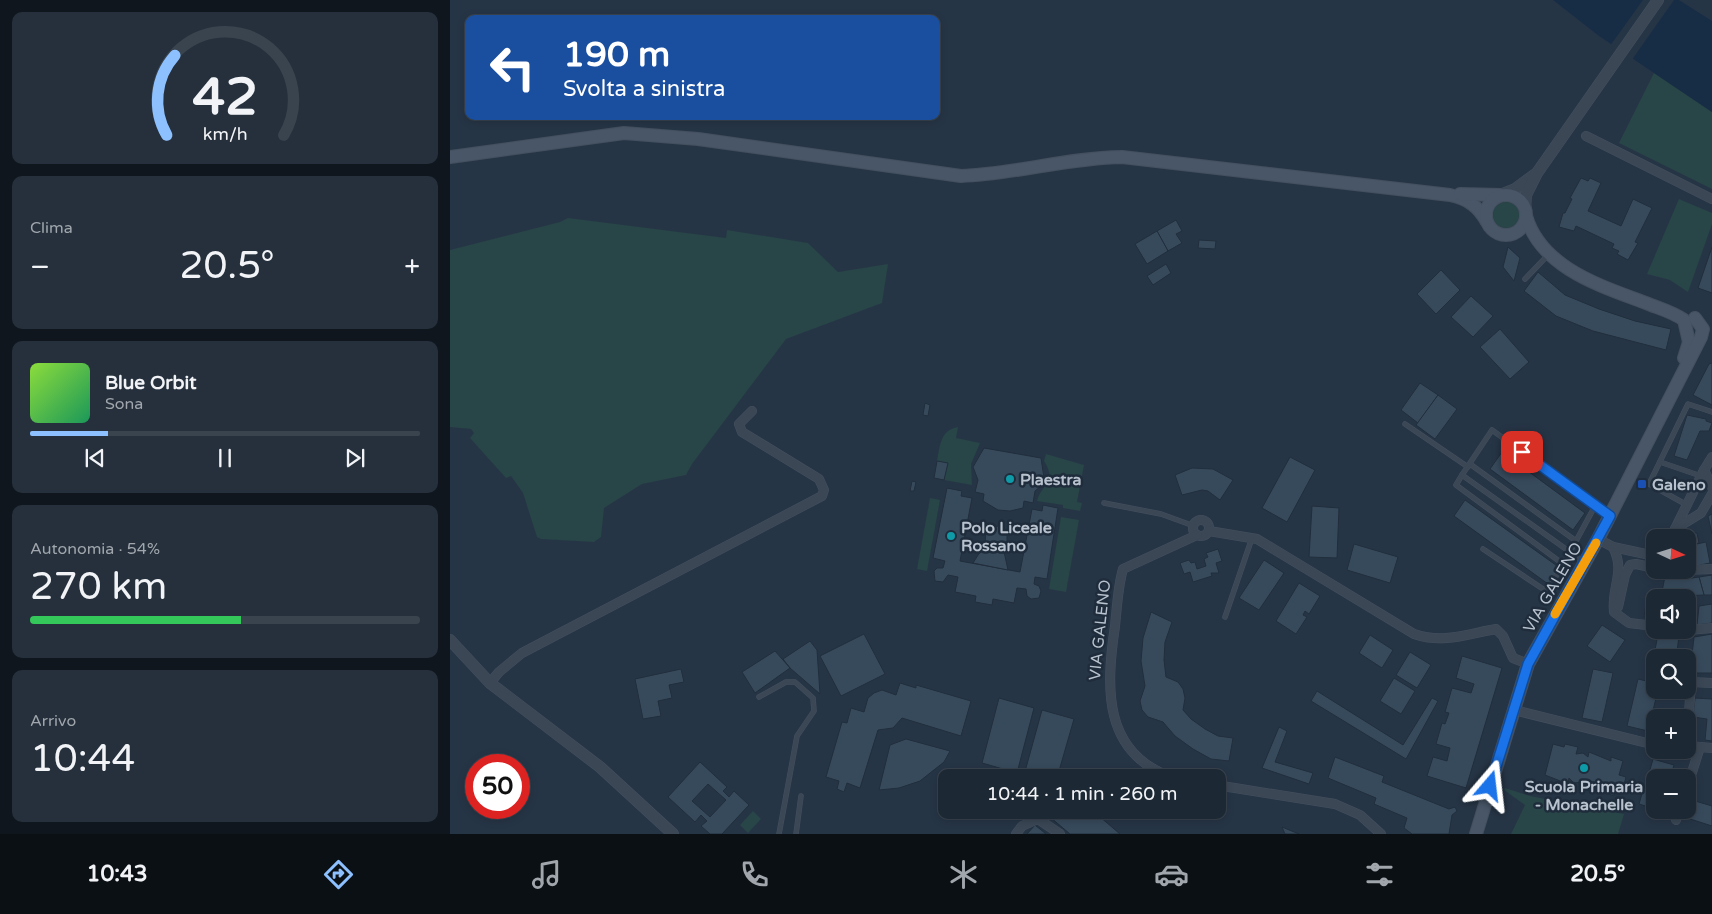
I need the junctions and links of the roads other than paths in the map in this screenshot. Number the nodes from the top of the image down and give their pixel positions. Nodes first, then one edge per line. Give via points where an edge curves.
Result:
1 (1658, 0) edge
2 (1586, 136) dead end
3 (450, 157) edge
4 (1537, 172) junction
5 (1450, 195) junction
6 (1500, 195) junction
7 (1712, 199) edge
8 (1526, 213) junction
9 (1487, 222) junction
10 (1509, 235) junction
11 (1551, 256) junction
12 (1525, 279) dead end
13 (1696, 325) edge
14 (752, 411) dead end
15 (1712, 412) edge
16 (1658, 422) junction
17 (1405, 424) dead end
18 (1712, 457) edge
19 (1660, 462) junction
20 (1469, 466) junction
21 (1702, 473) junction
22 (1462, 476) junction
23 (1712, 487) edge
24 (1712, 494) edge
25 (1104, 503) dead end
26 (1687, 505) junction
27 (1595, 506) junction
28 (1610, 516) junction
29 (1674, 529) edge
30 (1678, 529) edge
31 (1196, 530) junction
32 (1208, 531) junction
33 (1252, 537) junction
34 (1598, 539) junction
35 (1576, 541) junction
36 (1614, 547) junction
37 (1483, 549) dead end
38 (1570, 552) junction
39 (1646, 554) edge
40 (1585, 562) junction
41 (1563, 564) junction
42 (1646, 566) edge
43 (1712, 569) edge
44 (1696, 570) edge
45 (1225, 617) dead end
46 (1619, 618) junction
47 (1646, 625) edge
48 (1712, 628) edge
49 (1696, 629) edge
50 (450, 640) edge
51 (1528, 664) junction
52 (490, 683) junction
53 (1712, 683) edge
54 (759, 697) dead end
55 (1689, 709) edge
56 (1514, 710) junction
57 (1646, 742) edge
58 (1696, 747) edge
59 (1700, 747) junction
60 (1712, 748) edge
61 (1159, 769) edge
62 (1693, 769) edge
63 (1226, 787) edge
64 (801, 796) dead end
65 (673, 834) edge
66 (779, 834) edge
67 (796, 834) edge
68 (1016, 834) edge
69 (1060, 834) edge
70 (1381, 834) edge
71 (1476, 834) edge

1 - 4 street
2 - 7 street
3 - 5 main road via 624,133 698,139 961,176 1122,157
4 - 6 street via 1520,186
4 - 8 street via 1526,195
5 - 6 main road
5 - 9 main road via 1468,200
6 - 8 main road via 1519,199
6 - 9 main road via 1487,208
8 - 10 main road via 1521,228
8 - 11 main road via 1535,236
9 - 10 main road via 1496,232
10 - 11 main road via 1527,240
11 - 12 lane
11 - 13 main road via 1584,278
13 - 16 main road via 1688,333 1686,351 1657,413
13 - 16 main road via 1702,345 1666,418
14 - 52 street via 739,424 742,432 820,480 824,490 822,496 522,653
15 - 19 lane via 1688,404
16 - 28 main road, VIA GALENO
17 - 20 lane
18 - 21 street
19 - 21 lane
19 - 26 lane via 1649,484
20 - 22 lane
20 - 27 lane via 1492,430
20 - 35 lane
21 - 23 street
21 - 26 street
22 - 38 lane
22 - 41 lane via 1456,486
24 - 30 street via 1701,513
25 - 31 lane via 1161,514
26 - 29 street
27 - 28 lane
27 - 35 lane
28 - 34 main road, VIA GALENO
31 - 32 street via 1205,535
31 - 32 street via 1199,521 1204,521 1208,524
31 - 61 street, VIA GALENO via 1123,568 1110,667 1111,706 1119,732 1129,747
32 - 33 street
33 - 45 lane
33 - 51 street via 1414,634 1428,638 1454,638 1496,629 1513,658
34 - 36 street
34 - 40 main road, VIA GALENO
35 - 38 lane
36 - 39 street
36 - 46 street via 1620,562 1613,604
37 - 41 lane via 1542,589 1549,588
38 - 40 lane
38 - 41 lane
40 - 51 main road, VIA GALENO
42 - 46 street via 1636,564 1627,570 1619,598
43 - 44 street
46 - 47 street
48 - 49 street
50 - 52 street
51 - 56 main road, VIA GALENO
52 - 65 street via 600,767
53 - 55 street via 1691,682
54 - 66 lane via 786,682 795,682 813,698 814,711 797,736
56 - 57 street
56 - 71 main road, VIA GALENO
58 - 59 street
59 - 60 street
59 - 62 street
63 - 70 street via 1335,804 1360,815
64 - 67 lane
68 - 69 street via 1022,826 1038,819

